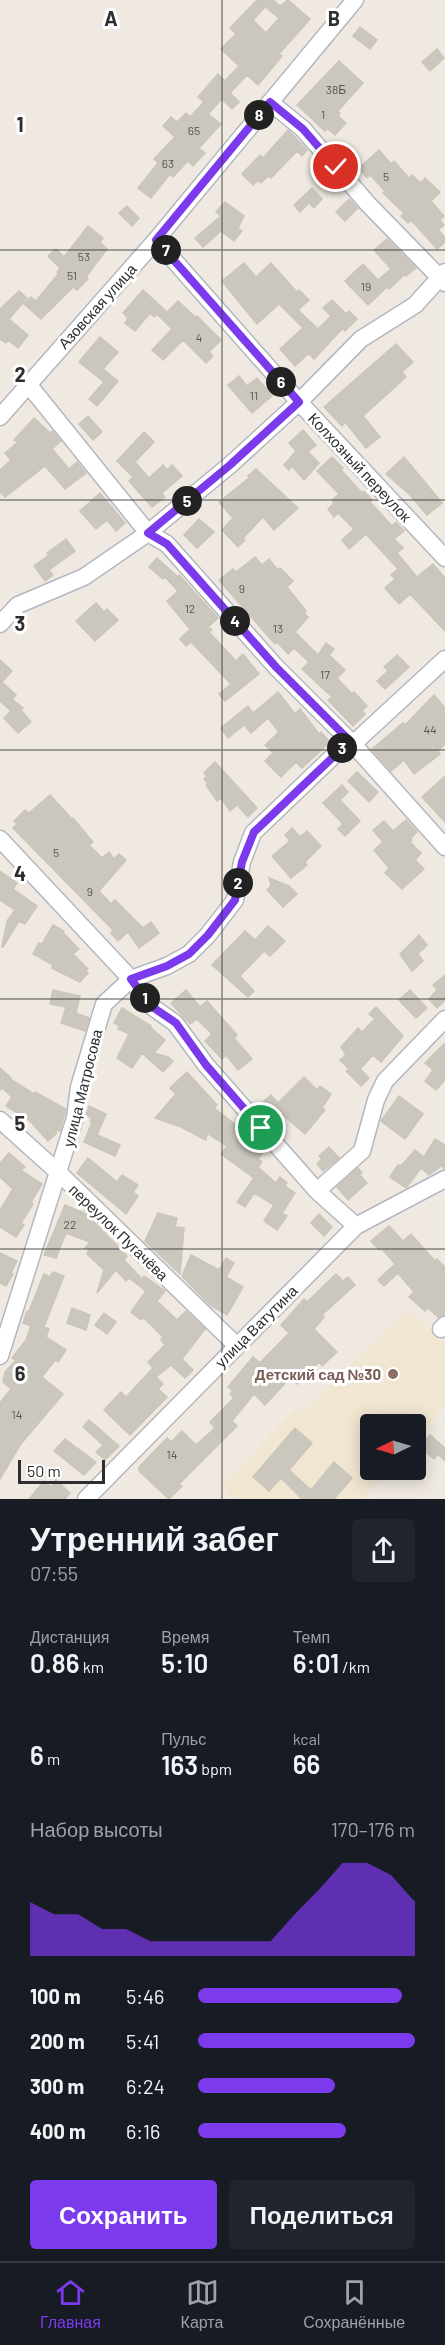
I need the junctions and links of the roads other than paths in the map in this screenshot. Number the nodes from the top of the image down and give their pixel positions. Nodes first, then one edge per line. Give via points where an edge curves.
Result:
1 (355, 0) edge
2 (270, 102) junction
3 (156, 240) junction
4 (443, 278) edge
5 (28, 384) junction
6 (299, 402) junction
7 (0, 417) edge
8 (148, 533) junction
9 (445, 558) edge
10 (0, 624) edge
11 (445, 659) edge
12 (351, 743) junction
13 (0, 839) edge
14 (445, 847) edge
15 (131, 979) junction
16 (445, 1019) edge
17 (0, 1120) edge
18 (59, 1173) junction
19 (445, 1179) edge
20 (317, 1191) junction
21 (356, 1226) junction
22 (236, 1345) junction
23 (0, 1356) edge
24 (86, 1499) edge

1 - 2 street, Азовская улица
2 - 3 street, Азовская улица
2 - 4 street via 303,129 368,204
3 - 5 street, Азовская улица
3 - 6 street, Колхозный переулок
4 - 6 street via 415,305 361,339
5 - 7 street, Азовская улица
5 - 8 street
6 - 8 street
6 - 9 street, Колхозный переулок
8 - 10 street via 84,577 18,605
8 - 12 street via 167,544 276,667
11 - 12 street, улица Матросова
12 - 14 street
12 - 15 street, улица Матросова via 254,832 242,862 235,900 208,935 189,954
13 - 15 street
15 - 18 street, улица Матросова via 104,1004
15 - 20 street via 151,1006 176,1023 206,1065
16 - 20 street via 385,1080 362,1151
17 - 18 street, переулок Пугачёва
18 - 22 street, переулок Пугачёва
18 - 23 street, улица Матросова
19 - 21 street, улица Ватутина
20 - 21 street
21 - 22 street, улица Ватутина
22 - 24 street, улица Ватутина

